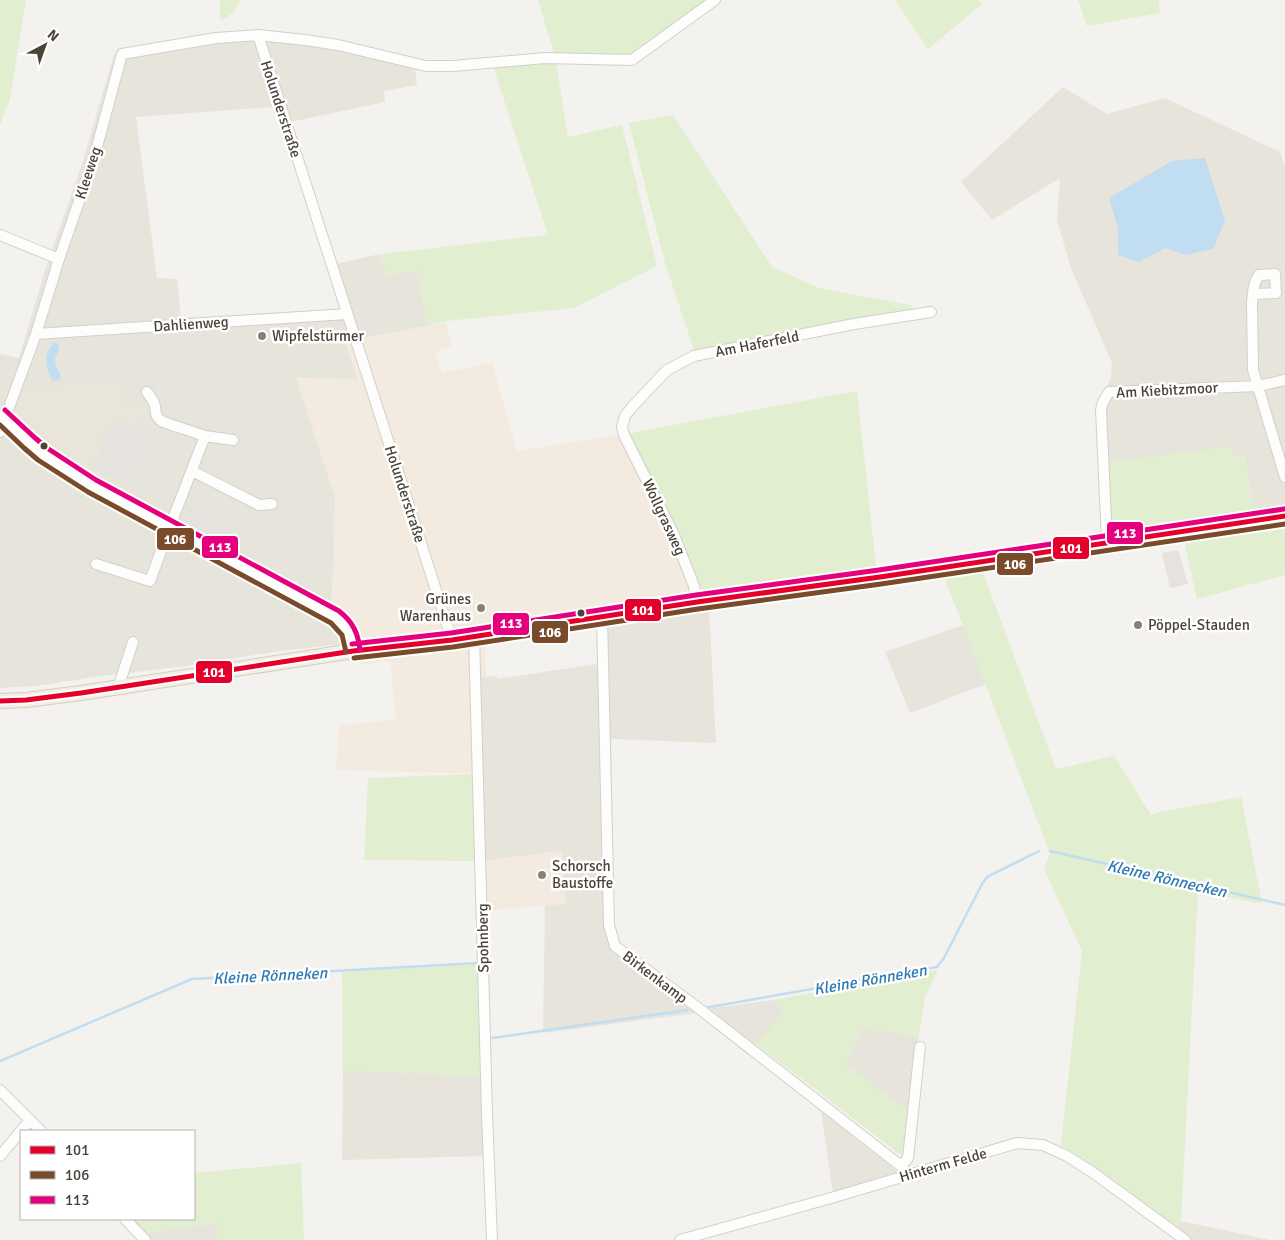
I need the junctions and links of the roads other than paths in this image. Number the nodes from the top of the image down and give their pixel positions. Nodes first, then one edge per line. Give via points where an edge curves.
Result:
1 (715, 0) edge
2 (258, 35) junction
3 (0, 235) edge
4 (59, 259) junction
5 (1253, 294) dead end
6 (931, 312) dead end
7 (347, 314) junction
8 (36, 334) junction
9 (1285, 380) edge
10 (1258, 386) junction
11 (147, 392) dead end
12 (2, 417) edge
13 (0, 432) edge
14 (624, 435) joint
15 (205, 436) junction
16 (233, 440) dead end
17 (192, 471) junction
18 (1285, 477) edge
19 (272, 504) dead end
20 (1285, 516) edge
21 (169, 529) junction
22 (1107, 542) junction
23 (96, 564) dead end
24 (697, 602) junction
25 (602, 616) junction
26 (474, 636) junction
27 (452, 640) junction
28 (133, 642) dead end
29 (353, 651) junction
30 (118, 688) junction
31 (0, 701) edge
32 (920, 1047) dead end
33 (0, 1090) edge
34 (30, 1120) junction
35 (22, 1130) edge
36 (40, 1130) edge
37 (20, 1132) edge
38 (0, 1156) edge
39 (901, 1166) junction
40 (908, 1175) junction
41 (126, 1220) edge
42 (145, 1240) edge
43 (492, 1240) edge
44 (680, 1240) edge
45 (1185, 1240) edge

1 - 2 street, Holunderstraße via 632,60 545,58 433,67 338,45
2 - 4 street, Kleeweg via 216,38 122,54 94,158
2 - 7 street, Holunderstraße
3 - 4 street
4 - 8 street, Kleeweg
5 - 10 street via 1254,370
6 - 14 street, Am Haferfeld via 694,356 667,370 632,407 622,426
7 - 8 street, Dahlienweg
7 - 27 street, Holunderstraße
8 - 12 street, Kleeweg
9 - 10 street, Am Kiebitzmoor
10 - 18 street
10 - 22 street, Am Kiebitzmoor via 1108,392 1101,410
11 - 15 street via 154,403 155,413 163,422
12 - 13 street, Kleeweg
12 - 21 street via 56,464
14 - 24 street, Wollgrasweg via 674,535
15 - 16 street
15 - 17 street
17 - 19 street via 259,505
17 - 21 street
20 - 22 main road
21 - 23 street via 150,582
21 - 29 street via 335,617 345,624 352,636
22 - 24 main road
24 - 25 main road
25 - 26 main road
25 - 39 street, Birkenkamp via 609,925 614,946
26 - 27 main road
26 - 43 street, Spohnberg
27 - 29 main road
28 - 30 street
29 - 30 main road
30 - 31 main road
32 - 39 street via 908,1158
33 - 34 street
34 - 35 street
34 - 36 street
37 - 38 street
39 - 40 street, Birkenkamp
40 - 44 street, Hinterm Felde
40 - 45 street, Hinterm Felde via 1017,1143 1043,1145 1076,1161
41 - 42 street

